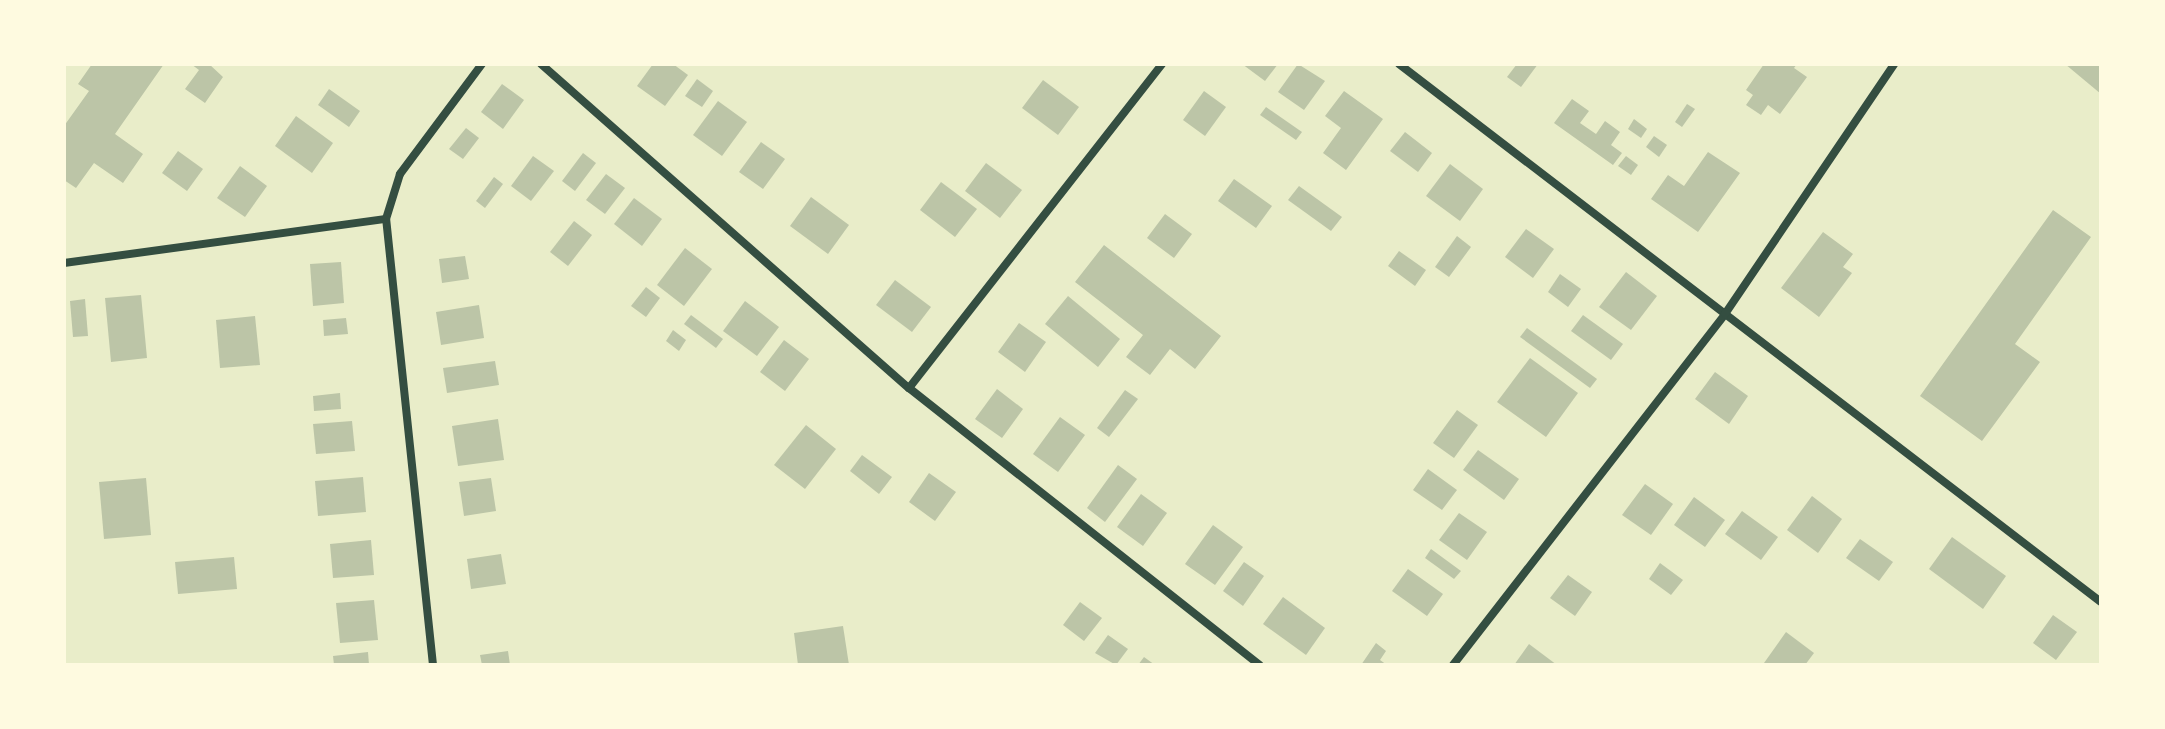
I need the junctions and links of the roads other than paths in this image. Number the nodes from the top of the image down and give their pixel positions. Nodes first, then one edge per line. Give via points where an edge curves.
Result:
1 (482, 64) edge
2 (541, 64) edge
3 (1162, 64) edge
4 (1399, 64) edge
5 (1894, 64) edge
6 (386, 219) junction
7 (64, 263) edge
8 (1725, 314) junction
9 (909, 388) junction
10 (2101, 602) edge
11 (433, 665) edge
12 (1260, 665) edge
13 (1453, 665) edge

1 - 6 street via 400,174
2 - 9 street
3 - 9 street
4 - 8 street
5 - 8 street
6 - 7 street
6 - 11 street
8 - 10 street
8 - 13 street
9 - 12 street

